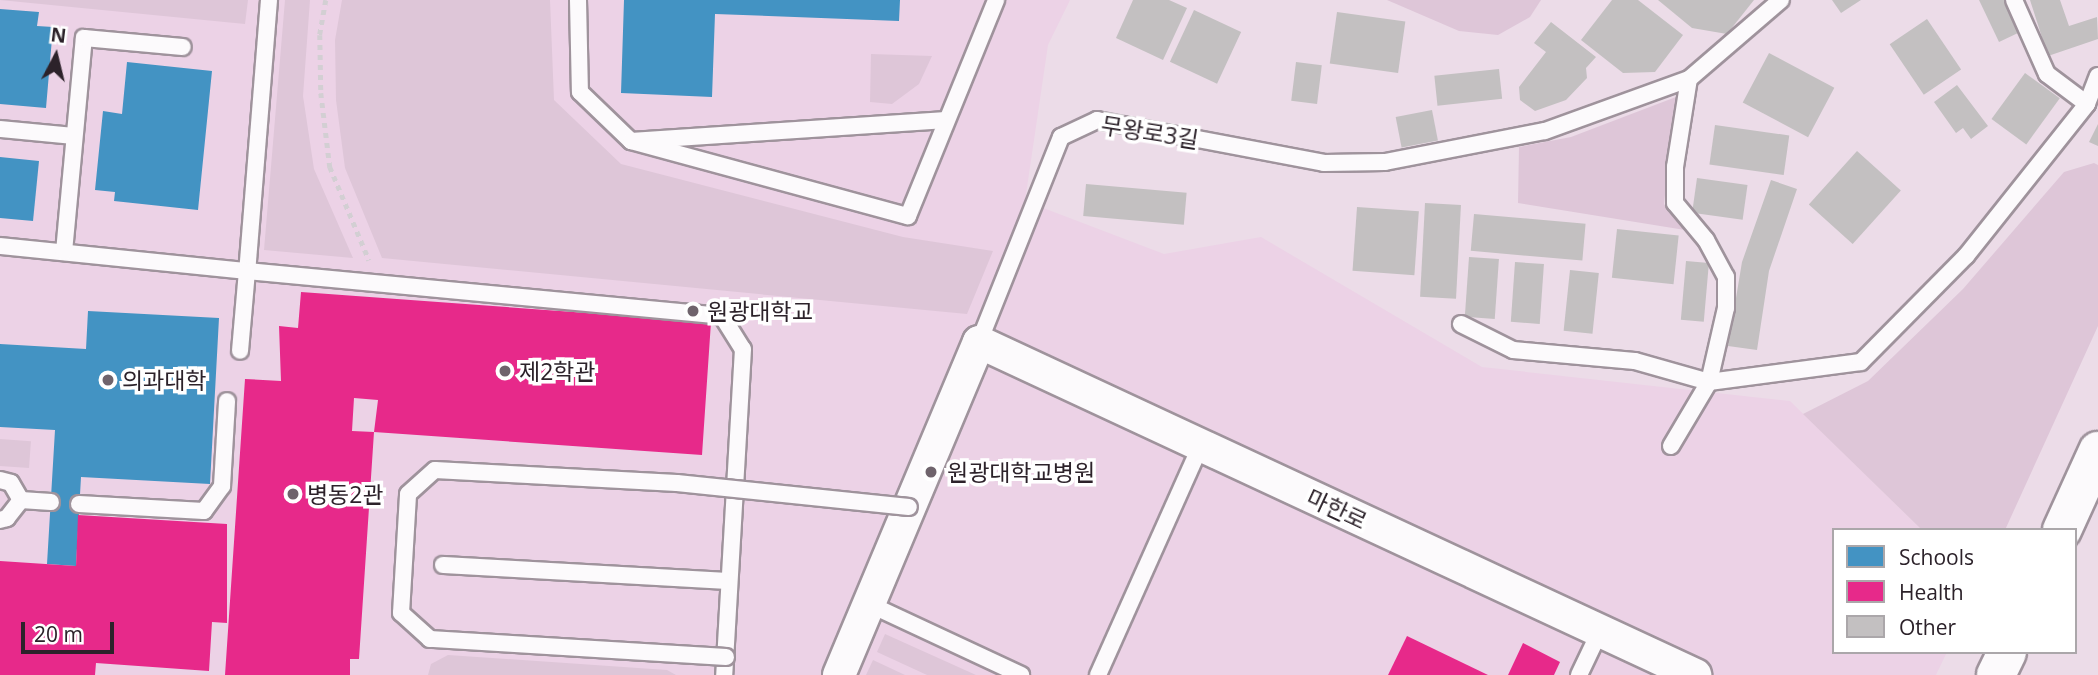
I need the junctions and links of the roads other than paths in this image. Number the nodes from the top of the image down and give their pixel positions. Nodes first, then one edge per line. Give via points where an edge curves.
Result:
1 (269, 0) edge
2 (578, 0) edge
3 (996, 0) edge
4 (1781, 0) edge
5 (2014, 0) edge
6 (183, 47) dead end
7 (2098, 76) edge
8 (1689, 79) junction
9 (2087, 104) junction
10 (946, 120) junction
11 (0, 129) edge
12 (74, 136) junction
13 (631, 141) junction
14 (0, 246) edge
15 (64, 252) junction
16 (247, 271) junction
17 (1461, 324) dead end
18 (979, 342) junction
19 (240, 351) dead end
20 (1709, 382) junction
21 (227, 401) dead end
22 (1201, 445) junction
23 (1671, 446) dead end
24 (2098, 451) edge
25 (0, 480) edge
26 (21, 500) junction
27 (51, 502) dead end
28 (79, 504) dead end
29 (909, 507) junction
30 (0, 520) edge
31 (2063, 528) edge
32 (443, 565) dead end
33 (729, 581) junction
34 (869, 604) junction
35 (1600, 631) junction
36 (726, 657) junction
37 (724, 675) edge
38 (839, 675) edge
39 (1021, 675) edge
40 (1098, 675) edge
41 (1579, 675) edge
42 (1695, 675) edge

1 - 16 lane
2 - 13 lane via 580,92
3 - 10 lane
4 - 8 lane, 무왕로3길
5 - 9 lane via 2047,74
6 - 12 lane via 84,38
7 - 9 lane
8 - 18 lane, 무왕로3길 via 1545,131 1385,162 1324,163 1097,120 1061,137
8 - 20 lane via 1675,167 1675,203 1706,240 1726,277 1727,308
9 - 20 lane via 1966,256 1861,362
10 - 13 lane
10 - 13 lane via 908,216
11 - 12 lane
12 - 15 lane
14 - 15 lane
15 - 16 lane
16 - 19 lane
16 - 33 lane via 722,316 743,349
17 - 20 lane via 1513,350 1635,360
18 - 22 street, 마한로
18 - 29 street, 무왕로3길
20 - 23 lane
21 - 28 lane via 222,486 204,511
22 - 35 street, 마한로
22 - 40 lane
24 - 31 street
25 - 26 lane via 11,484
26 - 27 lane
26 - 30 lane
29 - 34 street, 무왕로3길
29 - 36 lane, bridge via 677,482 435,470 408,494 401,613 430,639
32 - 33 lane
33 - 36 lane
34 - 38 street, 무왕로3길
34 - 39 lane
35 - 41 lane
35 - 42 street, 마한로
36 - 37 lane

